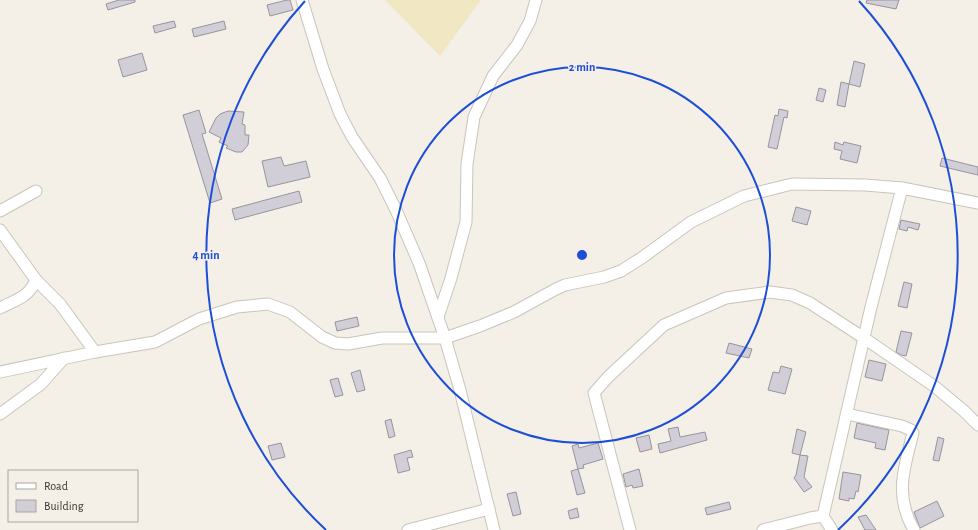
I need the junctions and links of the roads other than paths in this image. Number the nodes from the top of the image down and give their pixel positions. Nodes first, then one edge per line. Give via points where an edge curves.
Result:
1 (302, 0) edge
2 (536, 0) edge
3 (902, 188) junction
4 (36, 191) dead end
5 (978, 203) edge
6 (0, 211) edge
7 (0, 230) edge
8 (36, 280) junction
9 (0, 308) edge
10 (438, 317) junction
11 (445, 338) junction
12 (864, 338) junction
13 (95, 352) junction
14 (64, 358) junction
15 (0, 372) edge
16 (0, 414) edge
17 (847, 414) junction
18 (978, 425) edge
19 (489, 508) junction
20 (823, 516) junction
21 (408, 530) edge
22 (494, 530) edge
23 (630, 530) edge
24 (762, 530) edge
25 (832, 530) edge
26 (914, 530) edge

1 - 10 street via 340,114 352,137 380,178 396,210 420,264
2 - 10 street via 530,21 493,76 474,117 467,164 466,222
3 - 5 street
3 - 11 street via 792,184 744,196 690,222 621,271 556,288 514,312
3 - 12 street
4 - 6 street
7 - 8 street
8 - 9 street via 26,295
8 - 13 street via 60,304
10 - 11 street
11 - 13 street via 382,338 348,344 335,343 322,337 290,312 268,304 236,307 199,319 155,342
11 - 19 street
12 - 17 street
12 - 18 street via 934,386
12 - 23 street via 810,303 792,295 770,292 726,298 664,325 594,393
13 - 14 street
14 - 15 street
14 - 16 street via 41,384
17 - 20 street
17 - 26 street via 902,426 913,433 902,476 902,495 906,514
19 - 21 street
19 - 22 street
20 - 24 street
20 - 25 street

